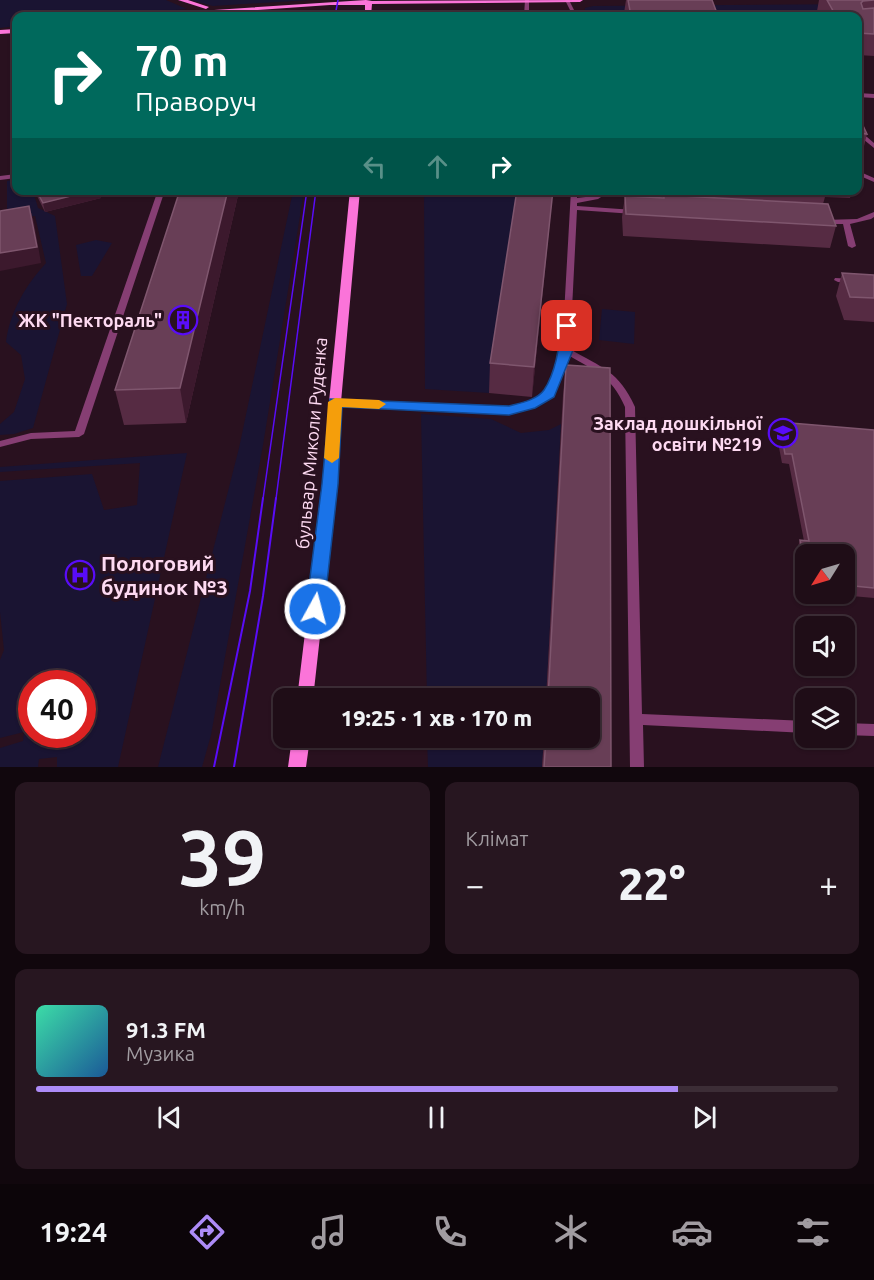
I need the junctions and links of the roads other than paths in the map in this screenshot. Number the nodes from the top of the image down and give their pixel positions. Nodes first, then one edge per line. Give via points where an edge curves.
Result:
1 (181, 0) edge
2 (527, 0) edge
3 (567, 0) edge
4 (580, 0) edge
5 (369, 1) edge
6 (233, 9) junction
7 (199, 12) edge
8 (862, 137) edge
9 (874, 146) edge
10 (160, 195) edge
11 (355, 195) edge
12 (574, 195) edge
13 (601, 195) edge
14 (574, 205) junction
15 (644, 212) edge
16 (874, 214) edge
17 (810, 221) edge
18 (846, 223) junction
19 (852, 246) dead end
20 (838, 280) dead end
21 (874, 282) edge
22 (566, 350) junction
23 (335, 402) junction
24 (0, 444) edge
25 (306, 688) edge
26 (636, 719) junction
27 (795, 726) edge
28 (855, 729) edge
29 (874, 730) edge
30 (300, 748) edge
31 (297, 767) edge
32 (637, 767) edge

1 - 6 main road via 197,6
2 - 3 main road
2 - 5 main road
3 - 4 main road
5 - 6 main road
6 - 7 main road
8 - 9 lane
10 - 24 lane via 78,434 31,436
11 - 23 main road, бульвар Миколи Руденка
12 - 14 lane
13 - 14 lane
14 - 15 lane
14 - 22 lane
16 - 18 lane
17 - 18 lane
18 - 19 lane
20 - 21 lane
22 - 23 lane via 549,394 509,411
22 - 26 lane via 608,373 623,388 630,407
23 - 25 main road, бульвар Миколи Руденка via 330,484
26 - 27 lane
26 - 32 lane
28 - 29 lane
30 - 31 main road

